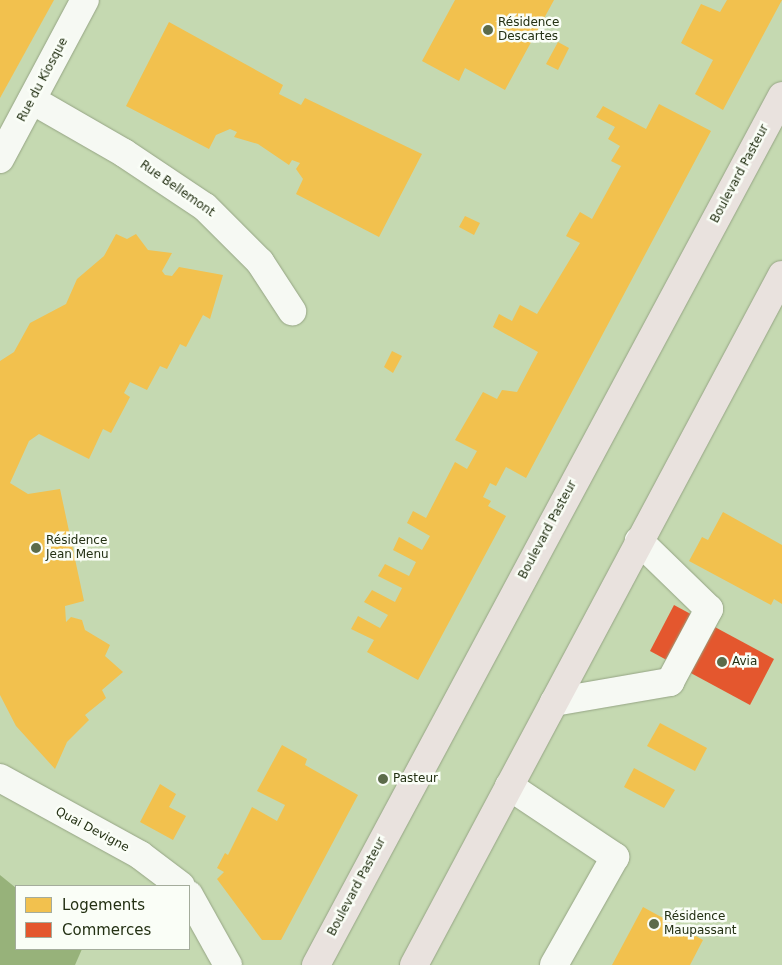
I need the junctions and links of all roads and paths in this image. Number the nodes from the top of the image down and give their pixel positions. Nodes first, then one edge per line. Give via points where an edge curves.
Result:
1 (85, 0) edge
2 (782, 96) edge
3 (32, 100) junction
4 (0, 159) edge
5 (782, 275) edge
6 (292, 311) dead end
7 (639, 541) junction
8 (554, 702) junction
9 (0, 778) edge
10 (509, 786) junction
11 (180, 885) edge
12 (190, 897) edge
13 (228, 965) edge
14 (316, 965) edge
15 (414, 965) edge
16 (554, 965) edge

1 - 3 street, Rue du Kiosque
2 - 14 main road, Boulevard Pasteur
3 - 4 street, Rue du Kiosque
3 - 6 street, Rue Bellemont via 124,152 205,208 260,262
5 - 7 main road
7 - 8 main road
7 - 8 street via 709,609 679,666 670,682
8 - 10 main road
9 - 11 street, Quai Devigne via 140,855
10 - 15 main road
10 - 16 street via 615,857
12 - 13 street

